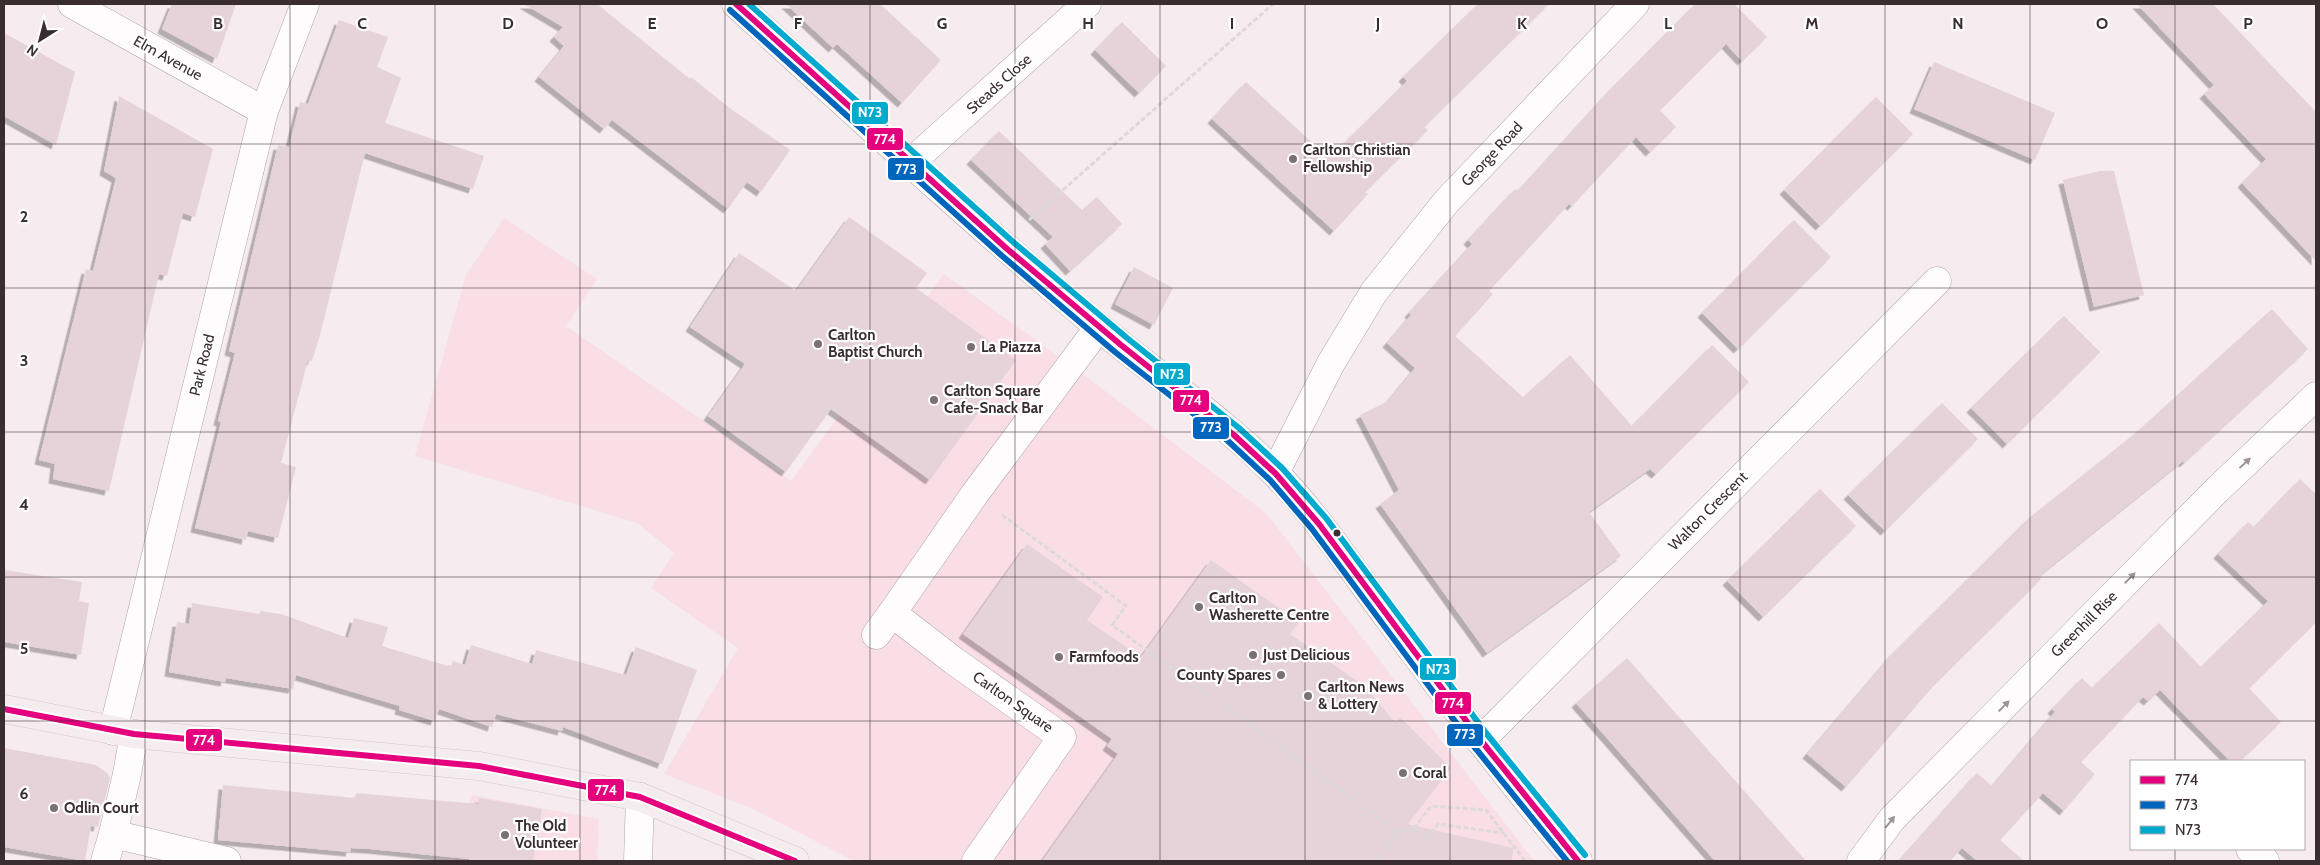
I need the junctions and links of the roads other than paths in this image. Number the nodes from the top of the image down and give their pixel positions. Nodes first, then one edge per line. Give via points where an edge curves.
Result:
1 (72, 4) edge
2 (305, 4) edge
3 (736, 4) edge
4 (1087, 4) edge
5 (1635, 4) edge
6 (264, 111) junction
7 (910, 163) junction
8 (1937, 281) dead end
9 (1099, 327) junction
10 (2316, 396) edge
11 (1275, 473) junction
12 (892, 613) junction
13 (876, 635) dead end
14 (4, 709) edge
15 (124, 732) junction
16 (1480, 741) junction
17 (640, 797) junction
18 (113, 834) junction
19 (2251, 850) edge
20 (105, 861) edge
21 (227, 861) edge
22 (638, 861) edge
23 (795, 861) edge
24 (976, 861) edge
25 (1578, 861) edge
26 (1861, 861) edge
27 (2265, 861) edge

1 - 6 street, Elm Avenue
2 - 6 street, Park Road
3 - 7 street
4 - 7 street, Steads Close
5 - 11 street, George Road via 1448,201 1374,292 1331,362
6 - 15 street, Park Road
7 - 9 street
8 - 16 street, Walton Crescent
9 - 11 street via 1208,414
9 - 12 street via 974,495
26 -> 10 street, Greenhill Rise via 1899,812 2218,489
11 - 16 street via 1316,518
12 - 13 street
12 - 24 street, Carlton Square via 954,661 1062,736
14 - 15 main road
15 - 17 main road via 479,766
15 - 18 street, Park Road via 127,774
16 - 25 street
17 - 22 street
17 - 23 main road
18 - 20 street, Park Road
18 - 21 street
19 - 27 street

